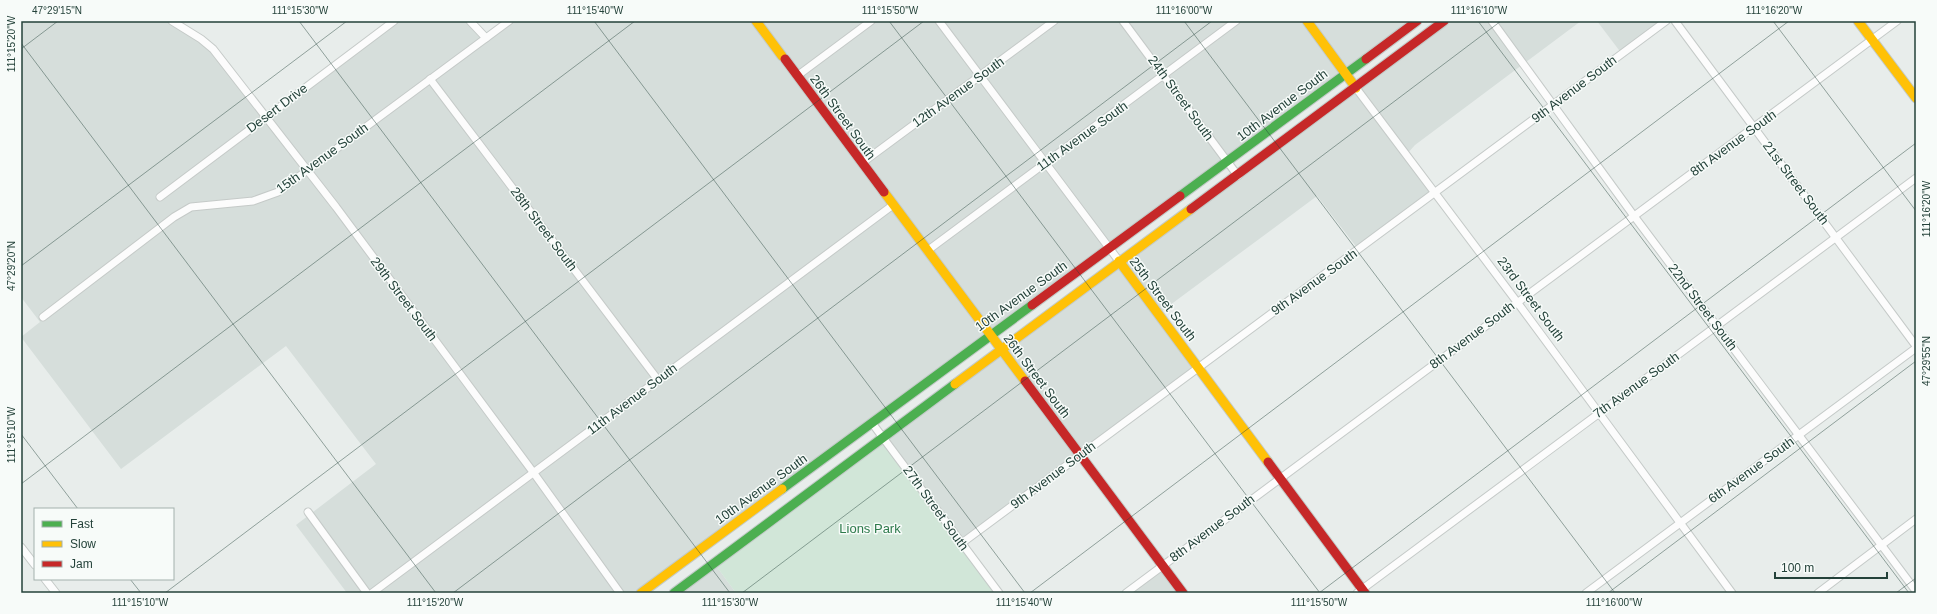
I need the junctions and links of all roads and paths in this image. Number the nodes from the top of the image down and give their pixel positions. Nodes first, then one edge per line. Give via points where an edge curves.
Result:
1 (172, 21) edge
2 (185, 21) edge
3 (394, 21) edge
4 (470, 21) edge
5 (509, 21) edge
6 (756, 21) edge
7 (871, 21) edge
8 (939, 21) edge
9 (1054, 21) edge
10 (1123, 21) edge
11 (1236, 21) edge
12 (1307, 21) edge
13 (1416, 21) edge
14 (1444, 21) edge
15 (1492, 21) edge
16 (1666, 21) edge
17 (1675, 21) edge
18 (1858, 21) edge
19 (1897, 21) edge
20 (178, 26) junction
21 (486, 38) junction
22 (1872, 40) junction
23 (1346, 73) junction
24 (980, 75) junction
25 (1164, 75) junction
26 (797, 76) junction
27 (430, 79) junction
28 (1356, 88) junction
29 (1916, 98) edge
30 (1554, 105) junction
31 (265, 117) junction
32 (1754, 128) junction
33 (1228, 162) junction
34 (862, 163) junction
35 (1045, 163) junction
36 (306, 171) junction
37 (1238, 176) junction
38 (1916, 178) edge
39 (1435, 192) junction
40 (160, 197) dead end
41 (893, 205) junction
42 (1634, 216) junction
43 (1836, 237) junction
44 (1108, 248) junction
45 (927, 251) junction
46 (1119, 261) junction
47 (1517, 302) junction
48 (43, 317) dead end
49 (1718, 325) junction
50 (989, 335) junction
51 (1916, 347) edge
52 (1000, 350) junction
53 (1198, 367) junction
54 (658, 380) junction
55 (1599, 413) junction
56 (872, 423) junction
57 (1799, 435) junction
58 (883, 437) junction
59 (1080, 455) junction
60 (533, 472) junction
61 (1280, 478) junction
62 (308, 512) dead end
63 (1916, 519) edge
64 (1680, 522) junction
65 (962, 543) junction
66 (1881, 545) junction
67 (21, 547) edge
68 (34, 564) edge
69 (1162, 565) junction
70 (46, 580) edge
71 (1916, 591) edge
72 (1362, 592) edge
73 (56, 593) edge
74 (368, 593) edge
75 (372, 593) edge
76 (620, 593) edge
77 (641, 593) edge
78 (674, 593) edge
79 (999, 593) edge
80 (1126, 593) edge
81 (1183, 593) edge
82 (1586, 593) edge
83 (1732, 593) edge
84 (1818, 593) edge

1 - 20 street, 29th Street South
2 - 20 street
3 - 31 street, Desert Drive
4 - 21 street
5 - 21 street, 15th Avenue South
6 - 26 main road, 26th Street South
7 - 26 street
8 - 24 street, 25th Street South
9 - 24 street, 12th Avenue South
10 - 25 street, 24th Street South
11 - 25 street, 11th Avenue South
12 - 23 main road, 23rd Street South
13 - 23 main road, 10th Avenue South
14 - 28 main road
15 - 30 street, 22nd Street South
16 - 30 street, 9th Avenue South
17 - 32 street, 21st Street South
18 - 22 main road
19 - 22 street, 8th Avenue South
20 - 31 street, 29th Street South via 213,49
21 - 27 street, 15th Avenue South
22 - 29 main road
22 - 32 street, 8th Avenue South
23 - 28 main road, 23rd Street South
23 - 33 main road, 10th Avenue South
24 - 34 street, 12th Avenue South
24 - 35 street, 25th Street South
25 - 33 street, 24th Street South
25 - 35 street, 11th Avenue South
26 - 34 main road, 26th Street South
27 - 36 street, 15th Avenue South
27 - 54 street, 28th Street South
28 - 37 main road
28 - 39 street, 23rd Street South
30 - 39 street, 9th Avenue South
30 - 42 street, 22nd Street South
31 - 36 street, 29th Street South
31 - 40 street, Desert Drive
32 - 42 street, 8th Avenue South
32 - 43 street, 21st Street South
33 - 37 street, 24th Street South
33 - 44 main road, 10th Avenue South
34 - 41 main road, 26th Street South
35 - 44 street, 25th Street South
35 - 45 street, 11th Avenue South
36 - 48 street, 15th Avenue South via 278,192 253,201 190,207
36 - 60 street, 29th Street South via 336,207
37 - 46 main road
38 - 43 street, 7th Avenue South
39 - 47 street, 23rd Street South
39 - 53 street, 9th Avenue South
41 - 45 main road, 26th Street South
41 - 54 street, 11th Avenue South
42 - 47 street, 8th Avenue South
42 - 49 street, 22nd Street South
43 - 49 street, 7th Avenue South
43 - 51 street, 21st Street South
44 - 46 street, 25th Street South
44 - 50 main road, 10th Avenue South
45 - 50 main road, 26th Street South
46 - 52 main road
46 - 53 main road, 25th Street South
47 - 55 street, 23rd Street South
47 - 61 street, 8th Avenue South
49 - 55 street, 7th Avenue South
49 - 57 street, 22nd Street South
50 - 52 main road, 26th Street South
50 - 56 main road, 10th Avenue South
51 - 57 street, 6th Avenue South
52 - 58 main road
52 - 59 main road, 26th Street South
53 - 59 street, 9th Avenue South
53 - 61 main road, 25th Street South
54 - 60 street, 11th Avenue South
55 - 64 street, 23rd Street South
55 - 72 street, 7th Avenue South
56 - 58 street, 27th Street South
56 - 77 main road, 10th Avenue South
57 - 64 street, 6th Avenue South
57 - 66 street, 22nd Street South
58 - 65 street, 27th Street South
58 - 78 main road
59 - 65 street, 9th Avenue South
59 - 69 main road, 26th Street South
60 - 75 street, 11th Avenue South
60 - 76 street, 29th Street South
61 - 69 street, 8th Avenue South
61 - 72 main road, 25th Street South
62 - 74 street
63 - 66 street
64 - 82 street, 6th Avenue South
64 - 83 street, 23rd Street South
65 - 79 street, 27th Street South
66 - 71 street, 22nd Street South
66 - 84 street
67 - 68 street
69 - 80 street, 8th Avenue South
69 - 81 main road, 26th Street South
70 - 73 street

